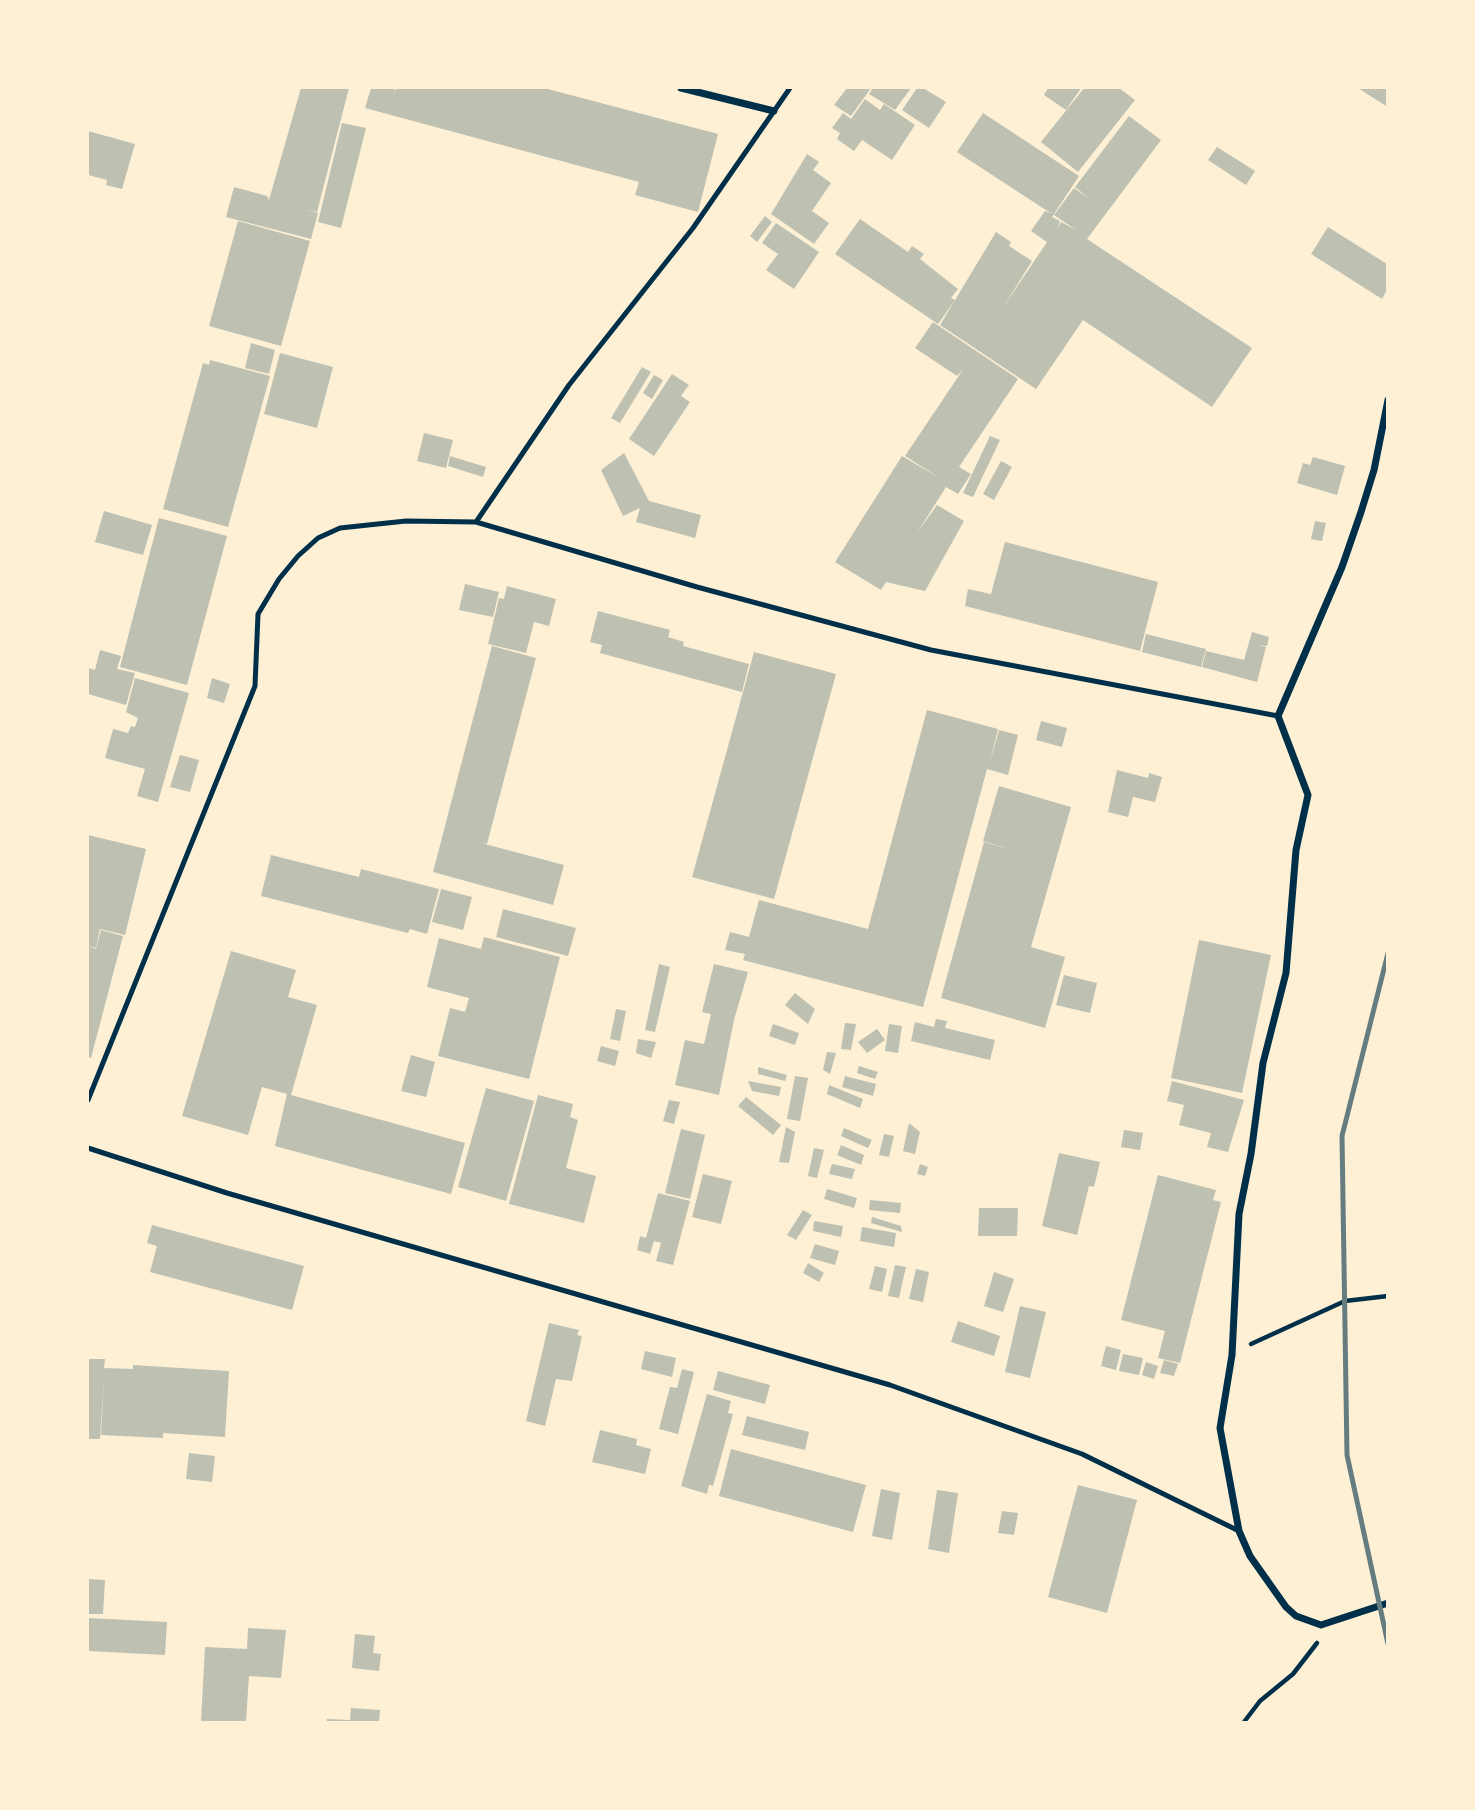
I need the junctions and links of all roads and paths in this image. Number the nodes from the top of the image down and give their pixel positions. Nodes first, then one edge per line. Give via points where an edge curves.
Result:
1 (681, 88) edge
2 (790, 88) edge
3 (774, 111) junction
4 (1388, 400) edge
5 (476, 522) junction
6 (1278, 716) junction
7 (88, 1100) edge
8 (88, 1147) edge
9 (1388, 1296) edge
10 (1232, 1356) junction
11 (1239, 1531) junction
12 (1388, 1603) edge
13 (1321, 1625) junction
14 (1244, 1723) edge

1 - 3 street
2 - 3 lane
3 - 5 lane via 693,228 569,385
4 - 6 street via 1358,523
5 - 6 lane via 931,650
5 - 7 lane via 406,521 340,528 318,538 279,579 258,614 255,686
6 - 10 street via 1308,795 1296,850 1286,973 1263,1063 1239,1214
8 - 11 lane via 227,1193 890,1385 1082,1454
9 - 10 path via 1345,1301
10 - 11 street via 1220,1428
11 - 13 street via 1250,1556 1286,1607
12 - 13 street
13 - 14 path via 1316,1644 1293,1674 1260,1701

